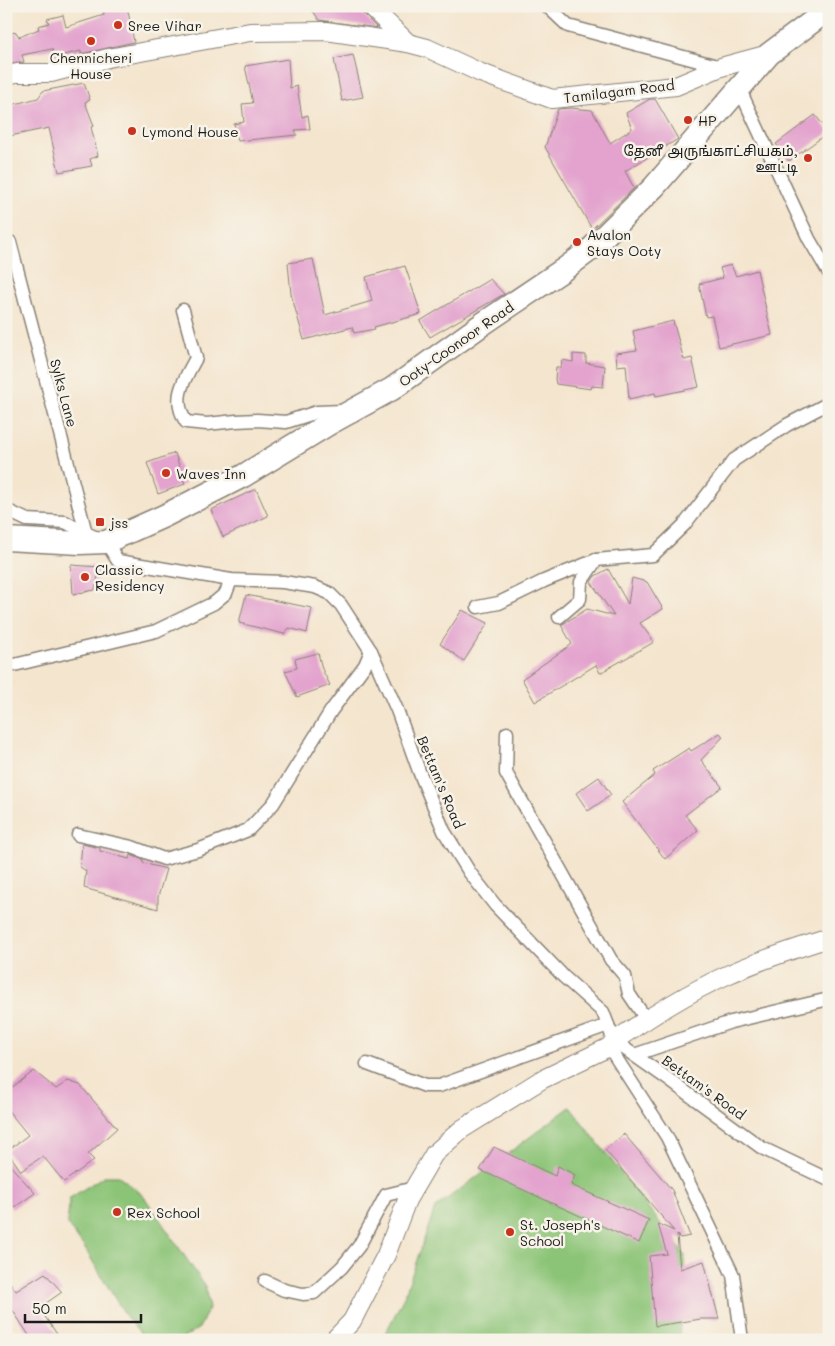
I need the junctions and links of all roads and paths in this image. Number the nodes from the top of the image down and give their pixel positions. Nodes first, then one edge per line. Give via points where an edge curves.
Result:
1 (370, 6) edge
2 (547, 6) edge
3 (828, 12) edge
4 (408, 43) junction
5 (768, 54) junction
6 (721, 67) junction
7 (6, 75) edge
8 (739, 88) junction
9 (6, 243) edge
10 (829, 273) edge
11 (183, 310) dead end
12 (829, 403) edge
13 (353, 410) junction
14 (6, 510) edge
15 (86, 533) junction
16 (6, 539) edge
17 (106, 542) junction
18 (596, 560) junction
19 (231, 580) junction
20 (478, 607) dead end
21 (559, 617) dead end
22 (371, 651) junction
23 (6, 667) edge
24 (507, 733) dead end
25 (78, 835) dead end
26 (829, 938) edge
27 (829, 999) edge
28 (646, 1019) junction
29 (610, 1038) junction
30 (634, 1055) junction
31 (367, 1064) dead end
32 (829, 1180) edge
33 (414, 1188) junction
34 (265, 1281) dead end
35 (334, 1340) edge
36 (742, 1340) edge

1 - 4 street, Tamilagam Road
2 - 6 street via 568,26
3 - 5 highway, Ooty-Coonoor Road
4 - 6 street, Tamilagam Road via 552,99 676,86
4 - 7 street via 326,31 250,32 108,58 51,73
5 - 6 street, Tamilagam Road
5 - 8 highway, Ooty-Coonoor Road
8 - 10 street via 809,239
8 - 13 highway, Ooty-Coonoor Road via 654,187 590,250 392,389
9 - 15 street, Sylks Lane via 10,242
11 - 13 street via 196,358 178,393 180,414 186,422 286,422 316,412
12 - 18 street via 787,425 734,460 684,525 653,555
13 - 17 highway, Ooty-Coonoor Road via 242,476
14 - 15 street via 27,520 65,522
15 - 17 street
16 - 17 highway, Ooty-Coonoor Road
17 - 19 street, Bettam's Road via 118,562
18 - 20 street via 499,603
18 - 21 street via 581,582 580,599
19 - 22 street, Bettam's Road via 283,582 329,593 341,605
19 - 23 street via 226,593 214,603 156,630
22 - 25 street via 273,804 248,830 198,850 164,859 132,847
22 - 29 street, Bettam's Road via 444,831 495,905 564,977 603,1012
24 - 28 street via 506,773 611,960 625,976 629,994
26 - 28 street via 726,975
27 - 30 street via 731,1022
28 - 29 street
29 - 30 street, Bettam's Road
29 - 31 street via 439,1086 426,1086
29 - 33 street via 462,1129 434,1154
29 - 36 street via 667,1137 733,1275
30 - 32 street, Bettam's Road via 762,1148
33 - 34 street via 386,1195 359,1246 314,1293 284,1290
33 - 35 street via 386,1255 352,1322

